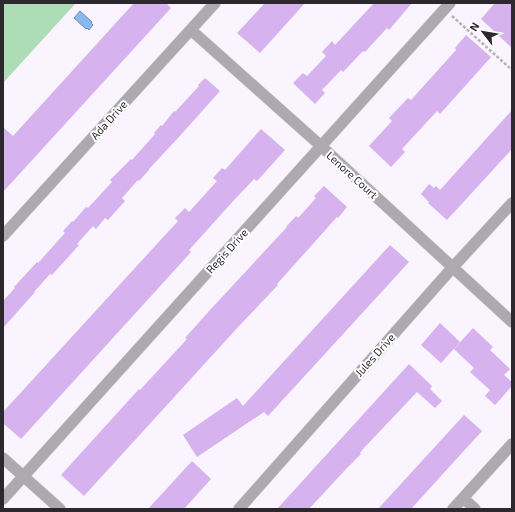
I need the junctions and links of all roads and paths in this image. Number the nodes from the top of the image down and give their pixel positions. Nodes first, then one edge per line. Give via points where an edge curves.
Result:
1 (215, 3) edge
2 (450, 3) edge
3 (452, 16) dead end
4 (191, 30) junction
5 (512, 70) edge
6 (321, 146) junction
7 (512, 203) edge
8 (3, 236) edge
9 (453, 267) junction
10 (512, 322) edge
11 (512, 444) edge
12 (3, 458) edge
13 (24, 477) junction
14 (463, 498) junction
15 (3, 499) edge
16 (60, 509) edge
17 (239, 509) edge
18 (452, 509) edge
19 (475, 509) edge

1 - 4 street, Ada Drive
2 - 6 street, Regis Drive
3 - 5 path
4 - 6 street, Lenore Court
4 - 8 street, Ada Drive
6 - 9 street, Lenore Court
6 - 13 street, Regis Drive
7 - 9 street, Jules Drive
9 - 10 street, Lenore Court
9 - 17 street, Jules Drive
11 - 14 street
12 - 13 street
13 - 15 street, Regis Drive
13 - 16 street
14 - 18 street
14 - 19 street

